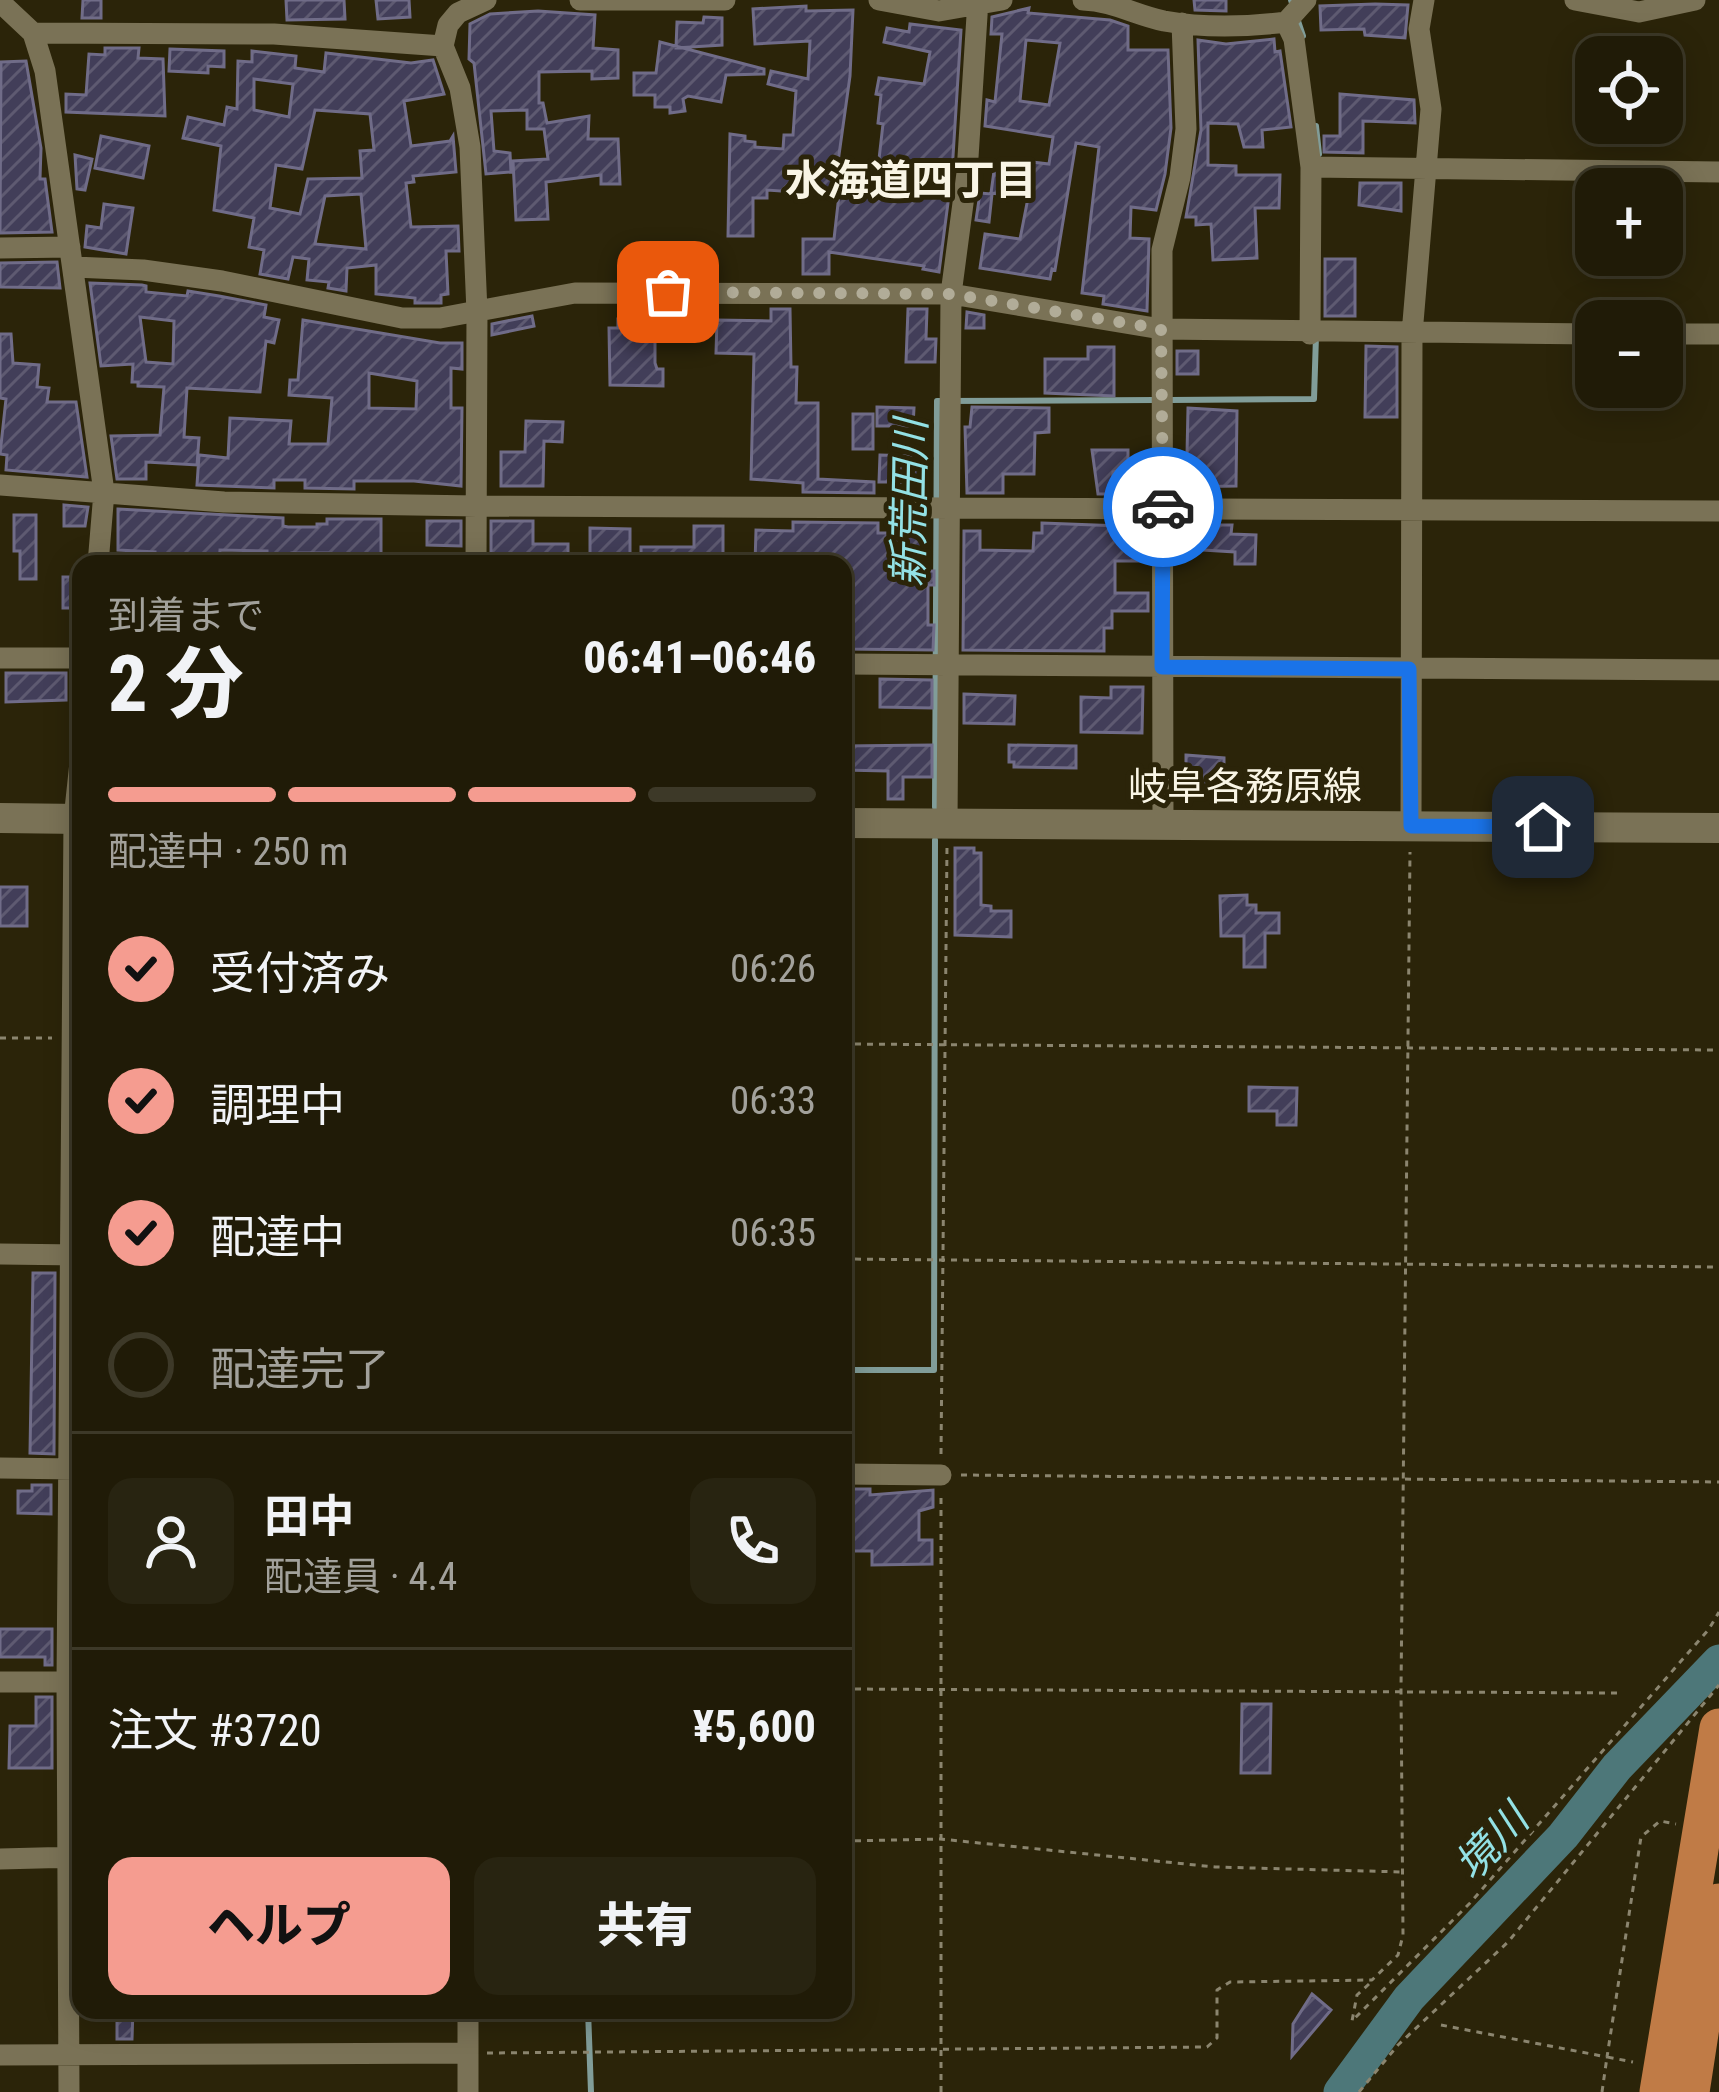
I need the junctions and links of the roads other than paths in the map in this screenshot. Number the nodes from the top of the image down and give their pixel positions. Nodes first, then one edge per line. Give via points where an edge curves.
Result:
1 (486, 0) edge
2 (580, 0) edge
3 (724, 0) edge
4 (879, 0) edge
5 (1002, 0) edge
6 (1082, 0) edge
7 (1424, 0) edge
8 (1575, 0) edge
9 (1695, 0) edge
10 (1305, 1) edge
11 (0, 2) edge
12 (978, 3) edge
13 (1128, 4) edge
14 (455, 7) edge
15 (1287, 21) junction
16 (1182, 23) junction
17 (32, 33) junction
18 (443, 46) junction
19 (1319, 168) junction
20 (1426, 169) junction
21 (1719, 172) edge
22 (0, 248) edge
23 (72, 257) junction
24 (951, 294) junction
25 (477, 312) junction
26 (1161, 329) junction
27 (1316, 334) junction
28 (1412, 334) junction
29 (1575, 334) edge
30 (1683, 334) edge
31 (1719, 334) edge
32 (0, 485) edge
33 (104, 492) junction
34 (477, 506) junction
35 (939, 508) junction
36 (1163, 509) junction
37 (1410, 510) junction
38 (1719, 511) edge
39 (99, 555) edge
40 (476, 555) edge
41 (0, 658) edge
42 (72, 658) edge
43 (852, 664) edge
44 (939, 665) junction
45 (1162, 667) junction
46 (1409, 669) junction
47 (1719, 670) edge
48 (0, 818) edge
49 (72, 819) edge
50 (852, 823) edge
51 (947, 823) junction
52 (1163, 824) junction
53 (1411, 826) junction
54 (1719, 828) edge
55 (0, 1254) edge
56 (72, 1254) edge
57 (0, 1468) edge
58 (72, 1469) edge
59 (852, 1474) edge
60 (941, 1474) road end
61 (0, 1682) edge
62 (72, 1682) edge
63 (1719, 1728) edge
64 (72, 1857) edge
65 (0, 1859) edge
66 (1719, 1903) edge
67 (72, 1923) edge
68 (468, 2019) edge
69 (468, 2053) junction
70 (68, 2054) junction
71 (0, 2055) edge
72 (69, 2092) edge
73 (468, 2092) edge
74 (1659, 2092) edge
75 (1690, 2092) edge

1 - 14 street
2 - 3 street
4 - 12 street via 939,11
5 - 12 street
6 - 13 street
7 - 20 street
8 - 9 street via 1639,12
10 - 15 street
11 - 17 street
12 - 24 street
13 - 16 street
14 - 18 street
15 - 16 street
15 - 19 street
16 - 26 street via 1186,129 1162,250
17 - 18 street via 274,34
17 - 23 street via 45,71
18 - 25 street via 470,147
19 - 20 street
19 - 27 street
20 - 21 street
20 - 28 street
22 - 23 street
23 - 25 street via 402,318
23 - 33 street
24 - 25 street via 575,292
24 - 26 street
24 - 35 street
25 - 34 street
26 - 27 street
26 - 36 street
27 - 28 street
28 - 29 street
28 - 37 street
30 - 31 street
32 - 33 street
33 - 34 street
33 - 39 street
34 - 35 street
34 - 40 street
35 - 36 street
35 - 44 street
36 - 37 street
36 - 45 street
37 - 38 street
37 - 46 street
41 - 42 street
43 - 44 street
44 - 45 street
44 - 51 street
45 - 46 street
45 - 52 street
46 - 47 street
46 - 53 street
48 - 49 main road
50 - 51 main road, 岐阜各務原線
51 - 52 main road, 岐阜各務原線
52 - 53 main road, 岐阜各務原線
53 - 54 main road, 岐阜各務原線
55 - 56 street
57 - 58 street
59 - 60 street
61 - 62 street
63 - 74 highway via 1690,1831
64 - 65 street
66 - 75 highway
67 - 70 street
68 - 69 street
69 - 70 street
69 - 73 street
70 - 71 street
70 - 72 street

